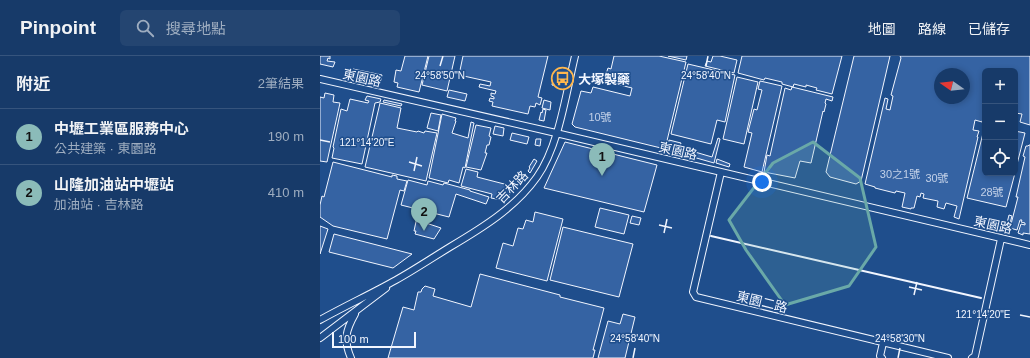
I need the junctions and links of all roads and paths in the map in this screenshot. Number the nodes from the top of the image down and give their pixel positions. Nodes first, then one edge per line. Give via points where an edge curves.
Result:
1 (575, 56) edge
2 (320, 79) edge
3 (556, 133) junction
4 (721, 172) junction
5 (1001, 239) junction
6 (1030, 245) edge
7 (396, 280) junction
8 (336, 311) junction
9 (357, 311) junction
10 (320, 314) edge
11 (320, 320) edge
12 (320, 338) edge
13 (883, 343) junction
14 (352, 358) edge
15 (882, 358) edge
16 (948, 358) edge
17 (972, 358) edge

1 - 3 street, 吉林路
2 - 3 street, 東園路
3 - 4 street, 東園路
3 - 7 street, 吉林路 via 548,157 537,177 509,209
4 - 5 street, 東園路
4 - 13 street, 東園二路 via 693,292 696,297
5 - 6 street, 東園路
5 - 17 street via 975,356
7 - 8 street, 吉林路
7 - 9 street, 吉林路
8 - 10 street
8 - 11 street
9 - 12 street, 吉林路
9 - 14 street via 346,332
13 - 15 street via 880,356
13 - 16 street, 東園二路

